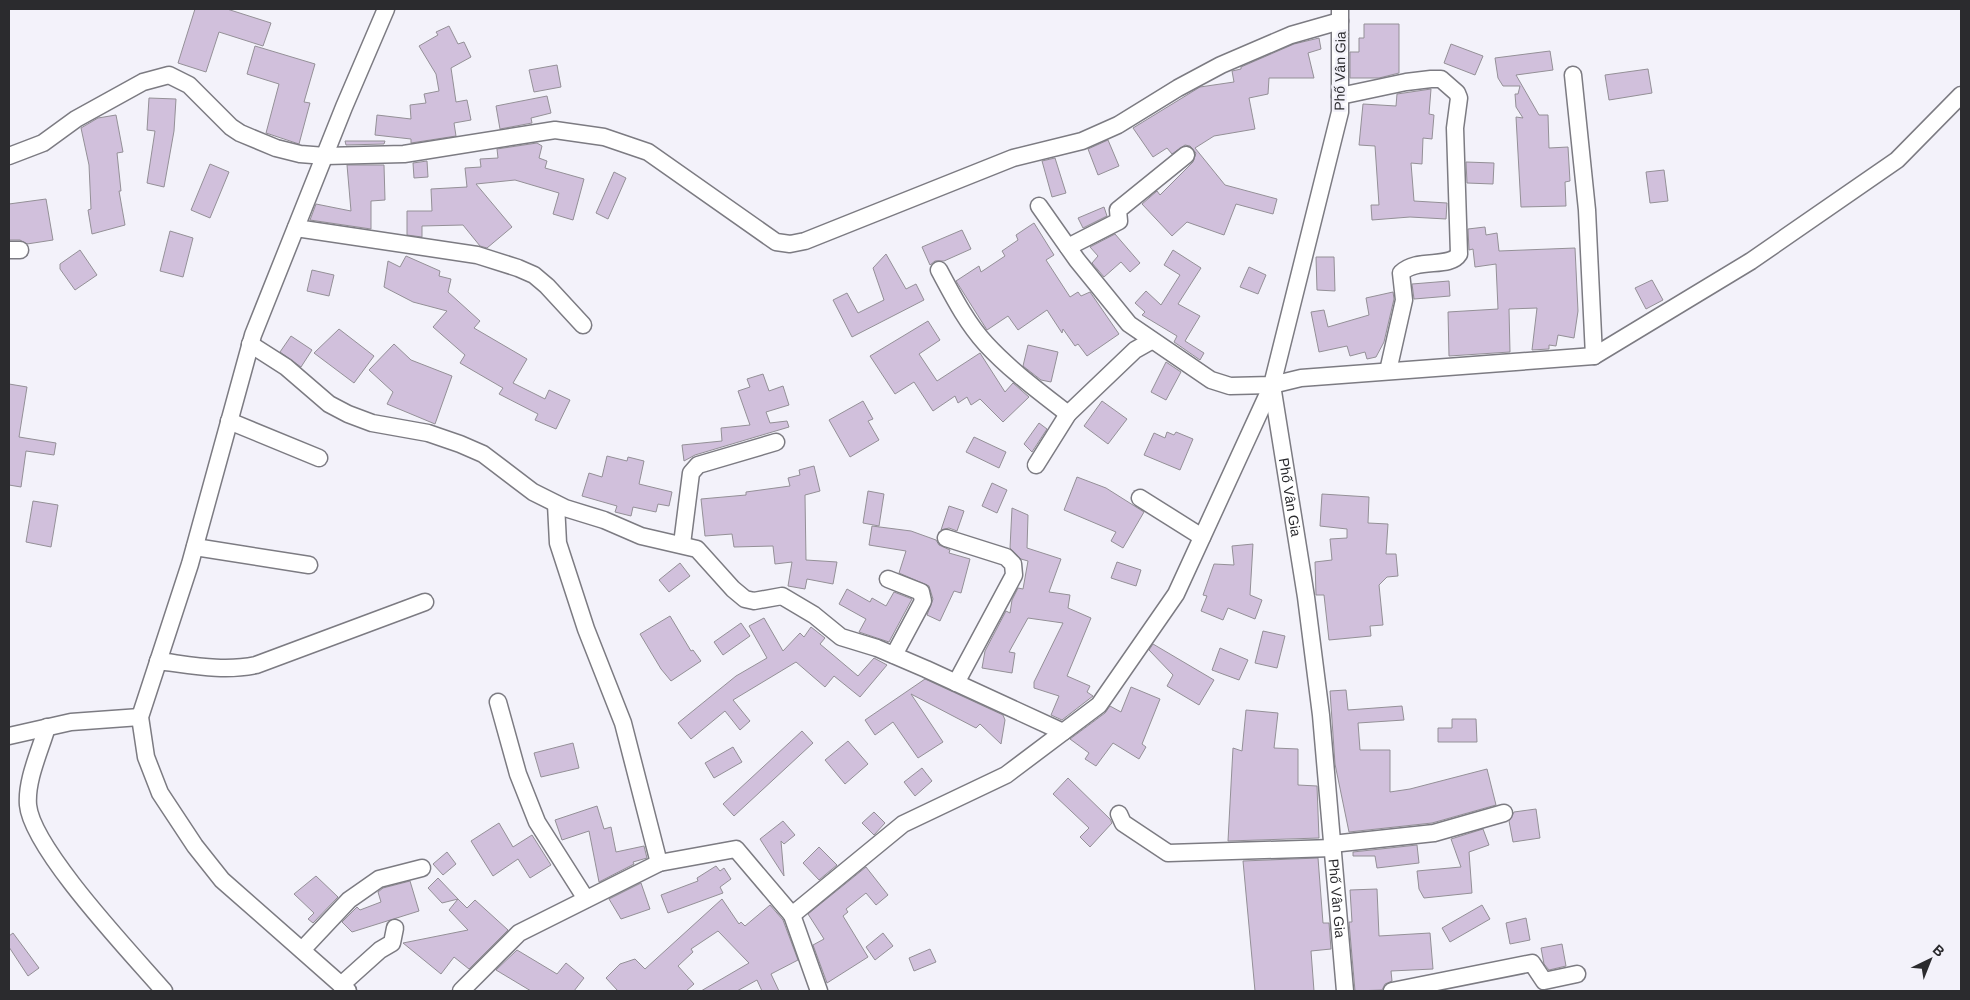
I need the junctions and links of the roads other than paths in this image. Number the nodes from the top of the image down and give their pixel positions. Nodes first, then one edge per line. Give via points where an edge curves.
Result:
1 (386, 9) edge
2 (1340, 15) edge
3 (1573, 74) dead end
4 (1961, 95) edge
5 (1340, 96) junction
6 (1186, 154) dead end
7 (9, 156) edge
8 (325, 156) junction
9 (1039, 206) dead end
10 (296, 228) junction
11 (1068, 247) junction
12 (939, 270) dead end
13 (583, 325) dead end
14 (1151, 341) junction
15 (250, 344) junction
16 (1594, 356) junction
17 (1388, 371) junction
18 (1272, 385) junction
19 (1068, 414) junction
20 (229, 420) junction
21 (776, 442) dead end
22 (319, 458) dead end
23 (1036, 465) dead end
24 (1140, 498) dead end
25 (556, 504) junction
26 (1202, 537) junction
27 (946, 538) dead end
28 (682, 544) junction
29 (195, 547) junction
30 (310, 565) dead end
31 (888, 579) dead end
32 (424, 602) dead end
33 (894, 655) junction
34 (158, 661) junction
35 (956, 683) junction
36 (498, 702) dead end
37 (140, 717) junction
38 (47, 727) junction
39 (1063, 732) junction
40 (9, 736) edge
41 (1504, 813) dead end
42 (1119, 814) dead end
43 (1333, 846) junction
44 (659, 863) junction
45 (422, 868) dead end
46 (586, 899) junction
47 (792, 915) junction
48 (395, 928) dead end
49 (302, 950) junction
50 (1577, 974) dead end
51 (345, 988) edge
52 (164, 991) edge
53 (461, 991) edge
54 (818, 991) edge
55 (1345, 991) edge
56 (1392, 991) edge

1 - 8 street
2 - 5 street, Phố Vân Gia
2 - 8 street via 1222,65 1118,125 1082,141 1013,158 790,244 776,242 648,152 604,137 555,130 404,154
3 - 16 street via 1586,210
4 - 16 street via 1896,160 1751,261
5 - 17 street via 1406,82 1441,79 1459,98 1455,137 1460,254 1452,261 1416,264 1401,273 1404,300
5 - 18 street, Phố Vân Gia via 1340,112
6 - 11 street via 1118,210 1119,221
7 - 8 street via 43,143 76,119 143,82 169,75 189,85 240,133 276,148
8 - 10 street
9 - 11 street
10 - 13 street via 477,255 518,268 547,286
10 - 15 street
11 - 14 street via 1129,324
12 - 19 street via 962,312 986,343 1012,370
14 - 18 street via 1211,380 1230,386
14 - 19 street via 1135,350
15 - 20 street
15 - 25 street via 286,367 329,404 372,423 428,433 484,454 533,492
16 - 17 street
17 - 18 street via 1301,378
18 - 26 street
18 - 43 street, Phố Vân Gia via 1306,597
19 - 23 street
20 - 22 street
20 - 29 street
21 - 28 street via 698,465 691,473
24 - 26 street
25 - 28 street via 641,536
25 - 44 street via 558,543 569,582 623,723
26 - 39 street via 1176,594 1099,705
27 - 35 street via 1006,557 1013,564 1014,575
28 - 33 street via 701,552 744,599 754,601 782,596 842,637
29 - 30 street
29 - 34 street
31 - 33 street via 921,592 923,601
32 - 34 street via 256,665 219,668
33 - 35 street
34 - 37 street
35 - 39 street
36 - 46 street via 518,774 537,822
37 - 38 street
37 - 49 street via 146,757 160,793 195,846 222,880
38 - 40 street
38 - 52 street via 30,786 28,805 34,826 66,876
39 - 47 street via 1006,775 903,824
41 - 43 street via 1434,833
42 - 43 street via 1123,823 1168,853
43 - 55 street, Phố Vân Gia
44 - 46 street
44 - 47 street via 736,849
45 - 49 street via 379,879 349,900
46 - 53 street via 519,933
47 - 54 street
48 - 51 street via 392,943 365,962
49 - 51 street
50 - 56 street via 1544,981 1532,963

